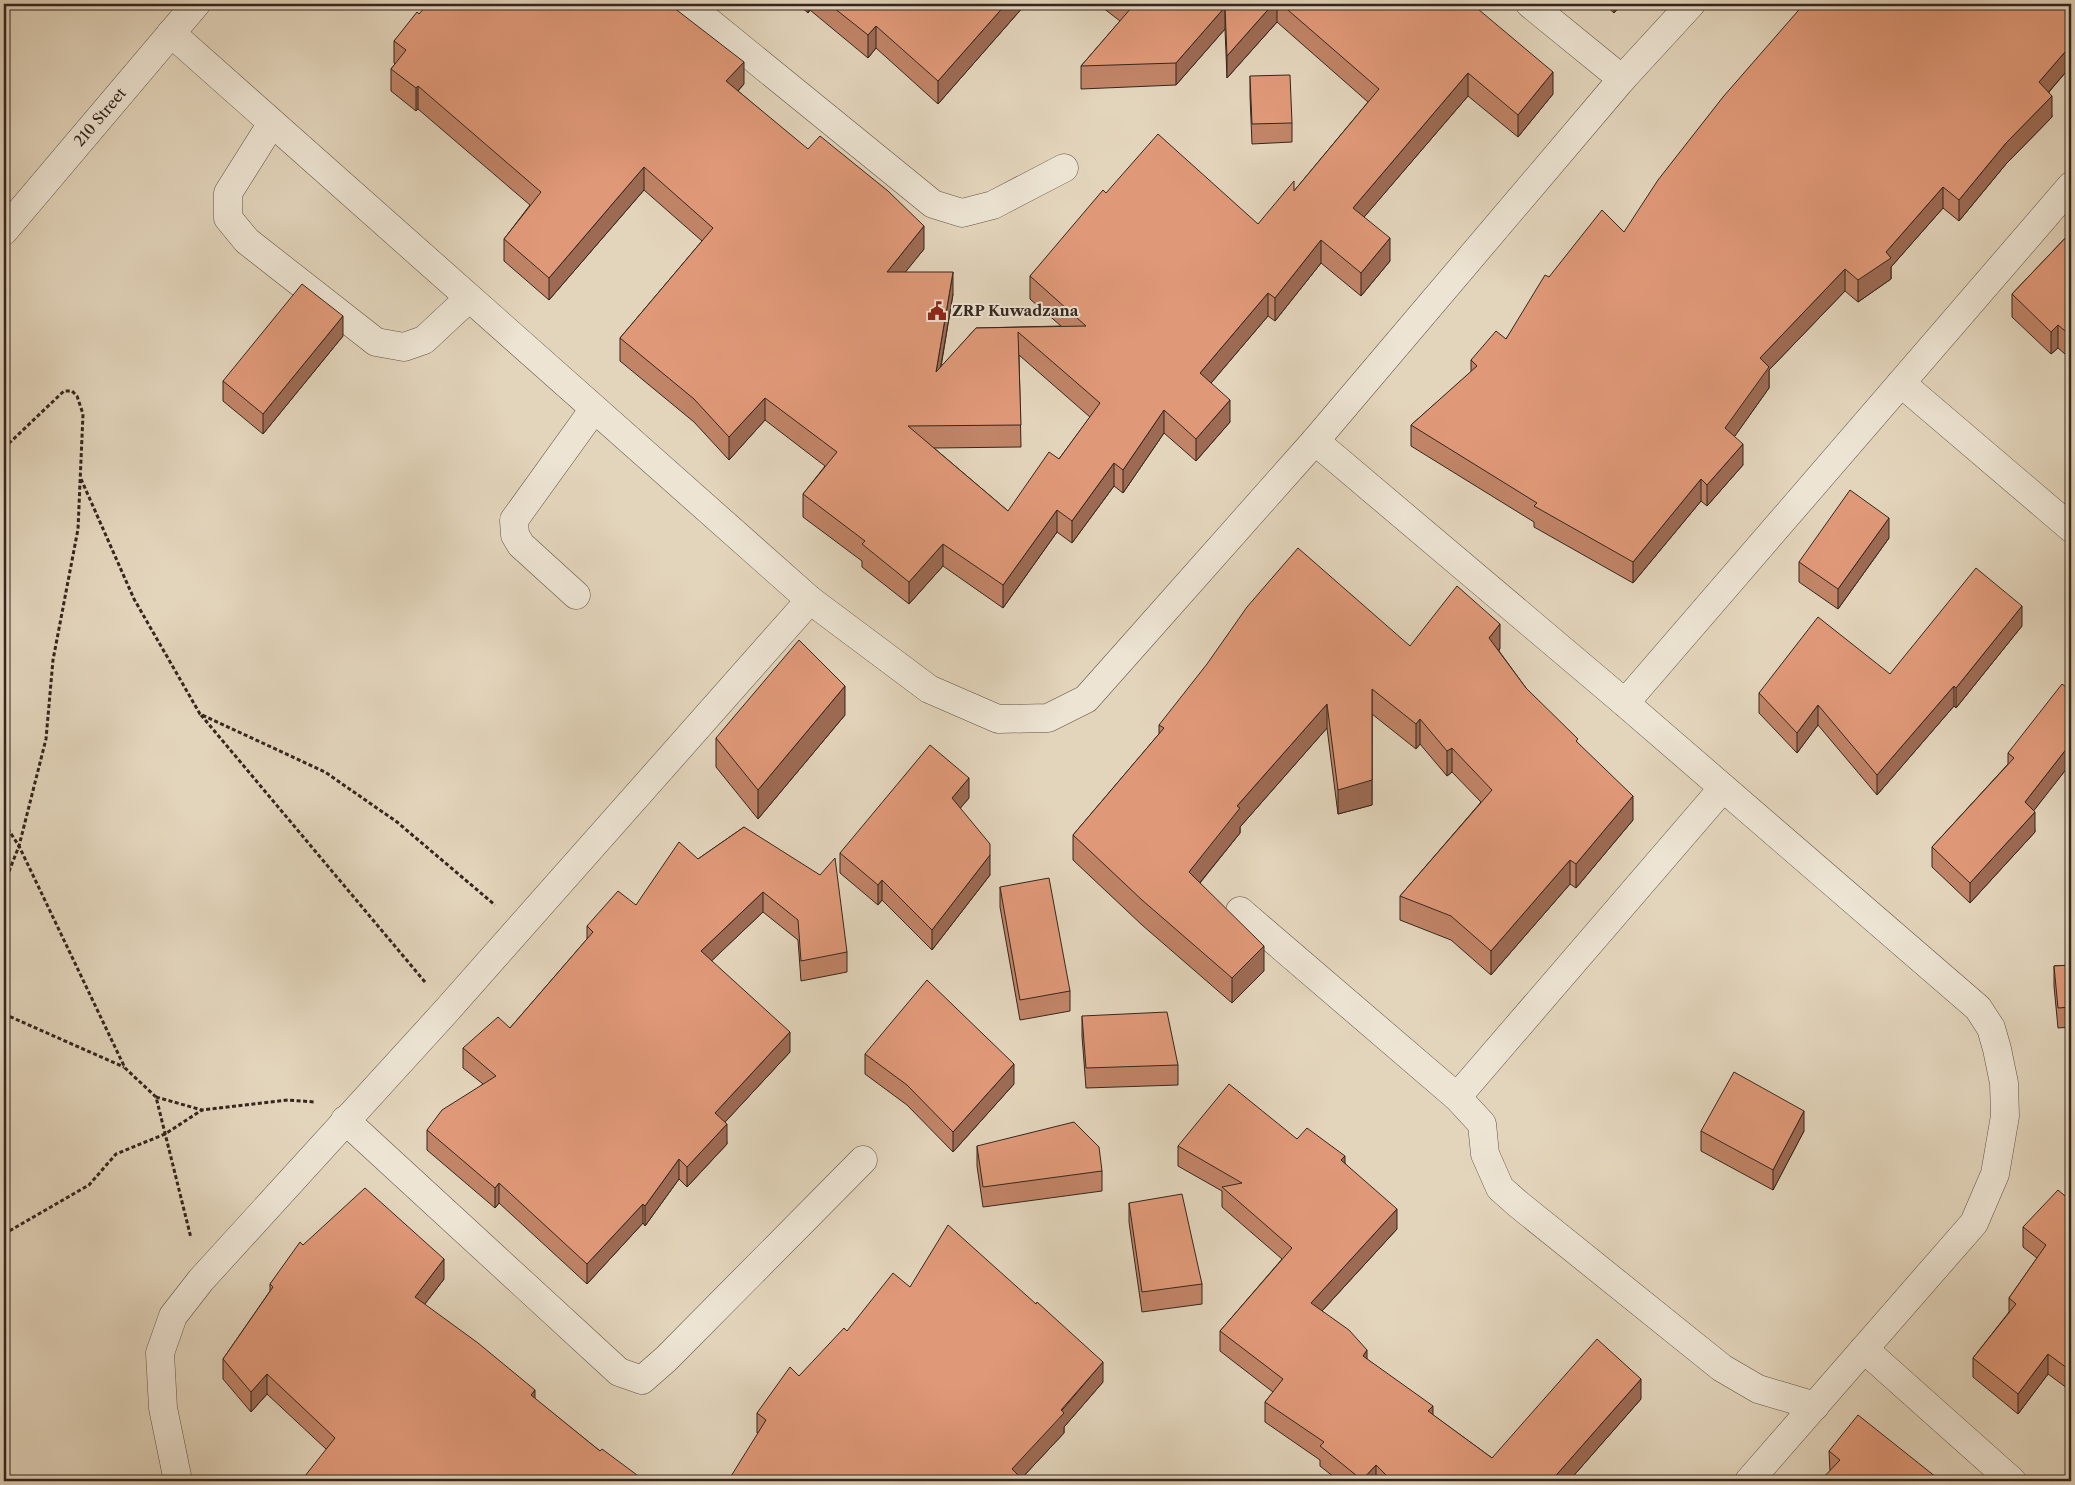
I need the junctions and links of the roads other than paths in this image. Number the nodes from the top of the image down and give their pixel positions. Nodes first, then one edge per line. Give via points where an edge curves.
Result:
1 (196, 4) edge
2 (688, 4) edge
3 (1530, 4) edge
4 (1691, 4) edge
5 (171, 33) junction
6 (1622, 79) junction
7 (272, 123) junction
8 (1064, 168) dead end
9 (2071, 186) edge
10 (4, 231) edge
11 (469, 298) junction
12 (1901, 383) junction
13 (594, 409) junction
14 (1315, 441) junction
15 (2071, 528) edge
16 (576, 595) dead end
17 (810, 600) junction
18 (1625, 704) junction
19 (1723, 788) junction
20 (1240, 911) dead end
21 (1457, 1097) junction
22 (345, 1120) junction
23 (863, 1160) dead end
24 (1864, 1349) junction
25 (1815, 1406) junction
26 (178, 1481) edge
27 (1749, 1481) edge
28 (2012, 1481) edge

1 - 5 street, 210 Street
2 - 8 street via 933,204 962,213 993,205
3 - 6 street
4 - 6 street
5 - 7 street
5 - 10 street, 210 Street
6 - 14 street
7 - 11 street
7 - 11 street via 228,193 228,218 247,241 376,342 404,347 424,340
9 - 12 street
11 - 13 street
12 - 15 street
12 - 18 street
13 - 16 street via 514,520 515,535 521,545
13 - 17 street
14 - 17 street via 1086,699 1048,718 998,719 929,689
14 - 18 street
17 - 22 street via 448,1009
18 - 19 street
19 - 21 street
19 - 24 street via 1978,1008 1991,1028 1998,1050 2005,1116 1995,1174 1974,1223
20 - 21 street
21 - 25 street via 1482,1124 1485,1154 1500,1188 1518,1204 1722,1368 1758,1389
22 - 23 street via 619,1372 642,1380
22 - 26 street via 201,1280 173,1316 160,1353 163,1408
24 - 25 street
24 - 28 street
25 - 27 street

